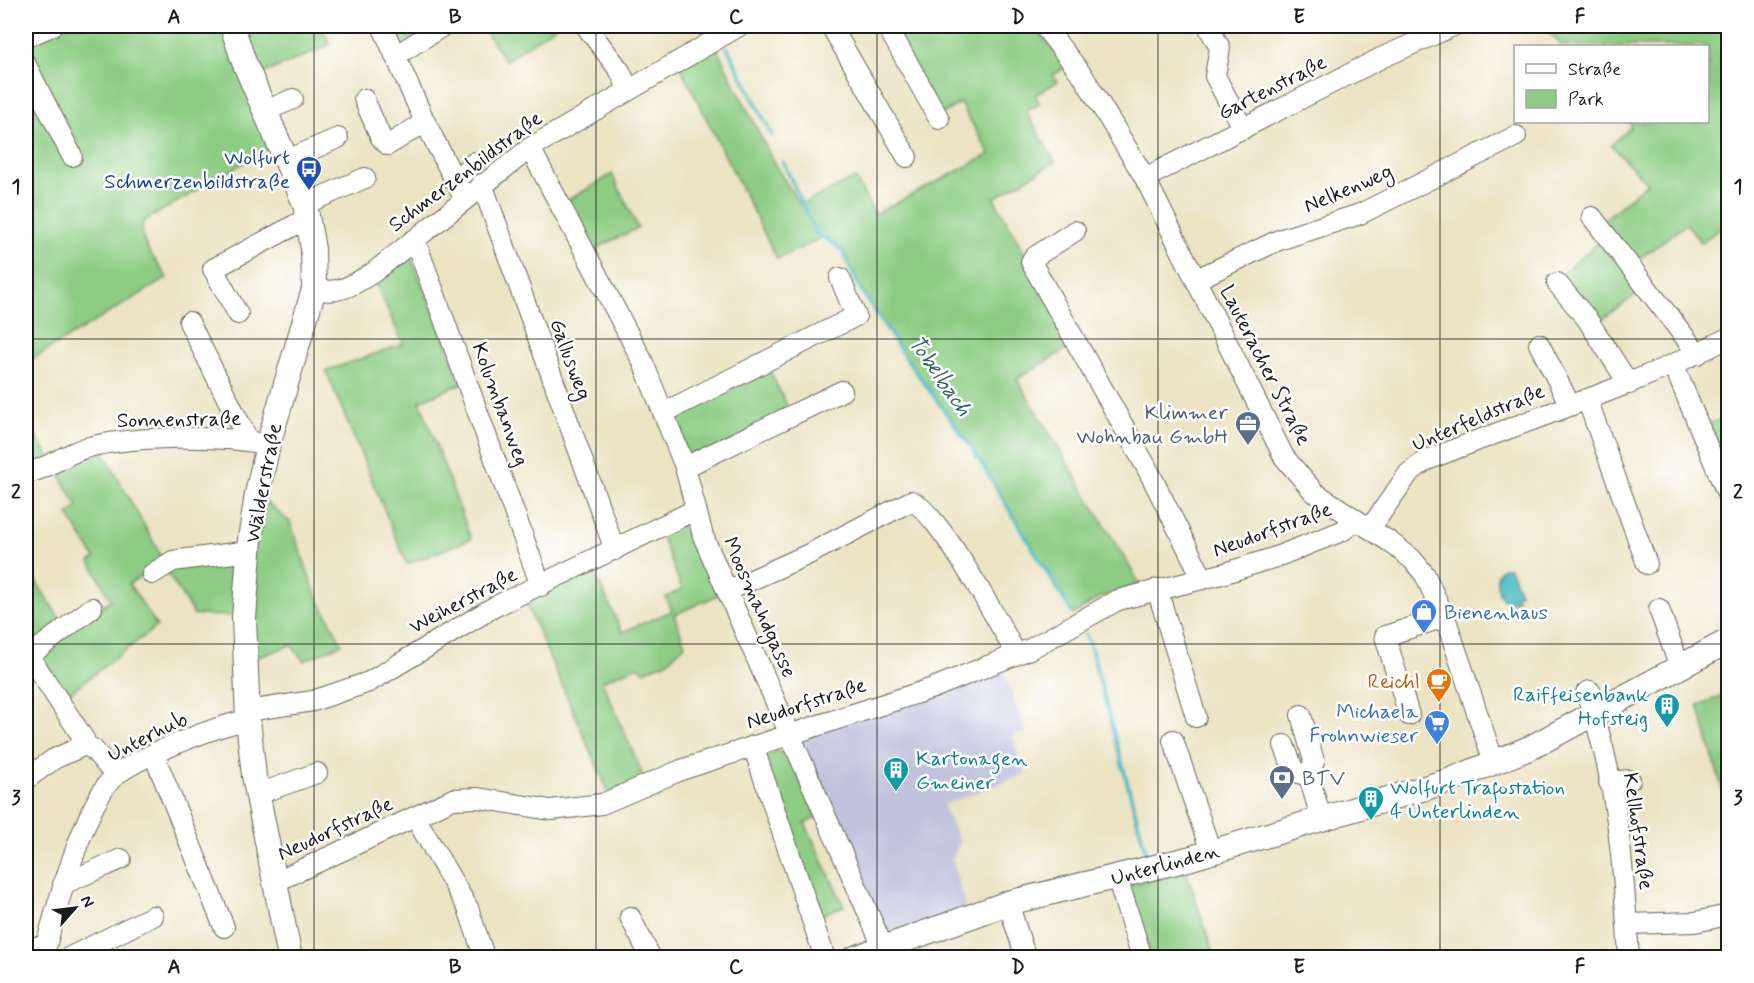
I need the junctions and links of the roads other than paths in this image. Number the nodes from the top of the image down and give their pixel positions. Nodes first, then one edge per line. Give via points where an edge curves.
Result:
1 (52, 26) edge
2 (232, 26) edge
3 (382, 26) edge
4 (442, 26) edge
5 (586, 26) edge
6 (736, 26) edge
7 (831, 26) edge
8 (887, 26) edge
9 (1044, 26) edge
10 (1208, 26) edge
11 (1453, 26) edge
12 (26, 37) edge
13 (395, 56) junction
14 (26, 65) edge
15 (628, 89) junction
16 (293, 99) dead end
17 (364, 99) dead end
18 (265, 111) junction
19 (939, 119) dead end
20 (425, 122) junction
21 (1243, 129) junction
22 (1516, 136) dead end
23 (338, 138) dead end
24 (530, 148) junction
25 (72, 156) dead end
26 (907, 157) dead end
27 (287, 160) junction
28 (475, 162) dead end
29 (365, 178) dead end
30 (482, 184) junction
31 (1146, 184) junction
32 (460, 190) junction
33 (307, 211) junction
34 (1592, 217) dead end
35 (1075, 231) dead end
36 (412, 241) junction
37 (840, 278) dead end
38 (1197, 279) junction
39 (1557, 284) dead end
40 (314, 289) junction
41 (238, 314) dead end
42 (189, 322) dead end
43 (1728, 338) edge
44 (1539, 344) dead end
45 (1698, 354) junction
46 (1674, 366) junction
47 (1629, 384) junction
48 (842, 391) dead end
49 (1579, 402) junction
50 (665, 412) junction
51 (258, 443) junction
52 (685, 467) junction
53 (26, 473) edge
54 (1728, 496) edge
55 (695, 510) junction
56 (1363, 524) junction
57 (615, 550) junction
58 (249, 551) junction
59 (1647, 564) dead end
60 (152, 574) dead end
61 (1203, 579) junction
62 (541, 586) junction
63 (1157, 589) junction
64 (727, 591) junction
65 (92, 608) dead end
66 (1659, 609) dead end
67 (1445, 617) junction
68 (1728, 641) edge
69 (27, 654) edge
70 (1016, 654) junction
71 (1680, 668) junction
72 (1591, 702) junction
73 (1301, 715) dead end
74 (1409, 715) dead end
75 (248, 716) junction
76 (1196, 717) dead end
77 (790, 734) junction
78 (1173, 740) dead end
79 (85, 745) junction
80 (1284, 745) dead end
81 (753, 746) junction
82 (154, 755) junction
83 (1485, 767) junction
84 (317, 773) dead end
85 (115, 775) junction
86 (1309, 777) junction
87 (26, 779) edge
88 (1630, 780) dead end
89 (1609, 782) junction
90 (258, 794) junction
91 (415, 817) junction
92 (1322, 821) junction
93 (1210, 852) junction
94 (121, 859) dead end
95 (1117, 877) junction
96 (275, 882) junction
97 (63, 884) junction
98 (1008, 903) junction
99 (1728, 915) edge
100 (153, 916) dead end
101 (630, 917) dead end
102 (1627, 924) junction
103 (224, 927) dead end
104 (26, 953) edge
105 (44, 953) edge
106 (483, 953) dead end
107 (866, 954) edge
108 (68, 957) edge
109 (290, 957) edge
110 (651, 957) edge
111 (825, 957) edge
112 (1026, 957) edge
113 (1142, 957) edge
114 (1629, 957) edge

1 - 12 street
2 - 18 main road, Wälderstraße
3 - 13 street
4 - 13 street
5 - 15 street via 620,71
6 - 15 street, Schmerzenbildstraße
7 - 26 street
8 - 19 street
9 - 31 street, Lauteracher Straße via 1083,76
10 - 21 street via 1220,48 1215,76 1227,92
11 - 21 street, Gartenstraße
13 - 20 street
14 - 25 street
15 - 24 street, Schmerzenbildstraße
16 - 18 street
17 - 20 street via 388,145
18 - 27 main road, Wälderstraße
20 - 32 street
21 - 31 street, Gartenstraße
22 - 38 street, Nelkenweg via 1360,214 1271,244
23 - 27 street
24 - 30 street, Schmerzenbildstraße
24 - 50 street, Moosmahdgasse via 642,360
27 - 33 main road, Wälderstraße
28 - 32 street
29 - 33 street
30 - 32 street, Schmerzenbildstraße
30 - 57 street, Gallusweg
31 - 38 street, Lauteracher Straße
32 - 36 street, Schmerzenbildstraße
33 - 40 main road, Wälderstraße
33 - 41 street via 213,269
34 - 45 street
35 - 61 street, Neudorfstraße via 1031,262 1147,468
36 - 40 street, Schmerzenbildstraße via 347,289 330,293
36 - 62 street, Kolumbanweg via 419,251
37 - 50 street via 856,316
38 - 56 street, Lauteracher Straße via 1284,457 1289,477
39 - 47 street via 1587,319
40 - 51 main road, Wälderstraße
42 - 51 street, Wälderstraße
43 - 45 street, Unterfeldstraße
44 - 49 street
45 - 46 street, Unterfeldstraße
46 - 47 street, Unterfeldstraße
46 - 54 street
47 - 49 street, Unterfeldstraße
48 - 52 street
49 - 56 street, Unterfeldstraße via 1425,461
49 - 59 street
50 - 52 street, Moosmahdgasse
51 - 53 street, Sonnenstraße via 132,440 85,448
51 - 58 main road, Wälderstraße
52 - 55 street, Moosmahdgasse
55 - 57 street, Weiherstraße
55 - 64 street, Moosmahdgasse
56 - 61 street, Neudorfstraße
56 - 67 street, Lauteracher Straße via 1412,559 1425,575
57 - 62 street, Weiherstraße
58 - 60 street via 173,561
58 - 75 main road, Wälderstraße via 244,618
61 - 63 street, Neudorfstraße
62 - 75 street, Weiherstraße via 475,618 369,682
63 - 70 street, Neudorfstraße via 1111,603 1060,634
63 - 76 street
64 - 70 street via 911,501 923,507 950,545
64 - 77 street, Moosmahdgasse
65 - 69 street
66 - 71 street
67 - 74 street via 1385,636
67 - 83 street, Lauteracher Straße
68 - 71 main road, Unterlinden
69 - 79 street
70 - 77 street, Neudorfstraße via 933,688
71 - 72 main road, Unterlinden
72 - 83 main road, Unterlinden via 1532,747
72 - 89 street, Kellhofstraße
73 - 86 street via 1314,762
75 - 82 street, Unterhub
75 - 90 main road, Wälderstraße
77 - 81 street, Neudorfstraße
77 - 107 street, Moosmahdgasse
78 - 93 street
79 - 85 street
79 - 87 street via 54,759
80 - 86 street via 1294,771
81 - 91 street, Neudorfstraße via 681,770 602,804 551,810 461,798
81 - 111 street
82 - 85 street, Unterhub
82 - 103 street
83 - 92 main road, Unterlinden
84 - 90 street
85 - 97 street, Unterhub via 87,824
86 - 92 street
88 - 89 street
89 - 102 street, Kellhofstraße
90 - 96 main road, Wälderstraße
91 - 96 street, Neudorfstraße
91 - 106 street, Neudorfstraße via 468,908
92 - 93 main road, Unterlinden
93 - 95 main road, Unterlinden
94 - 97 street
95 - 98 main road, Unterlinden
95 - 113 street
96 - 109 main road, Wälderstraße
97 - 105 street, Unterhub
98 - 107 main road, Unterlinden
98 - 112 street
99 - 102 street via 1695,922
100 - 108 street
101 - 110 street
102 - 114 street, Kellhofstraße
104 - 105 street via 34,947

